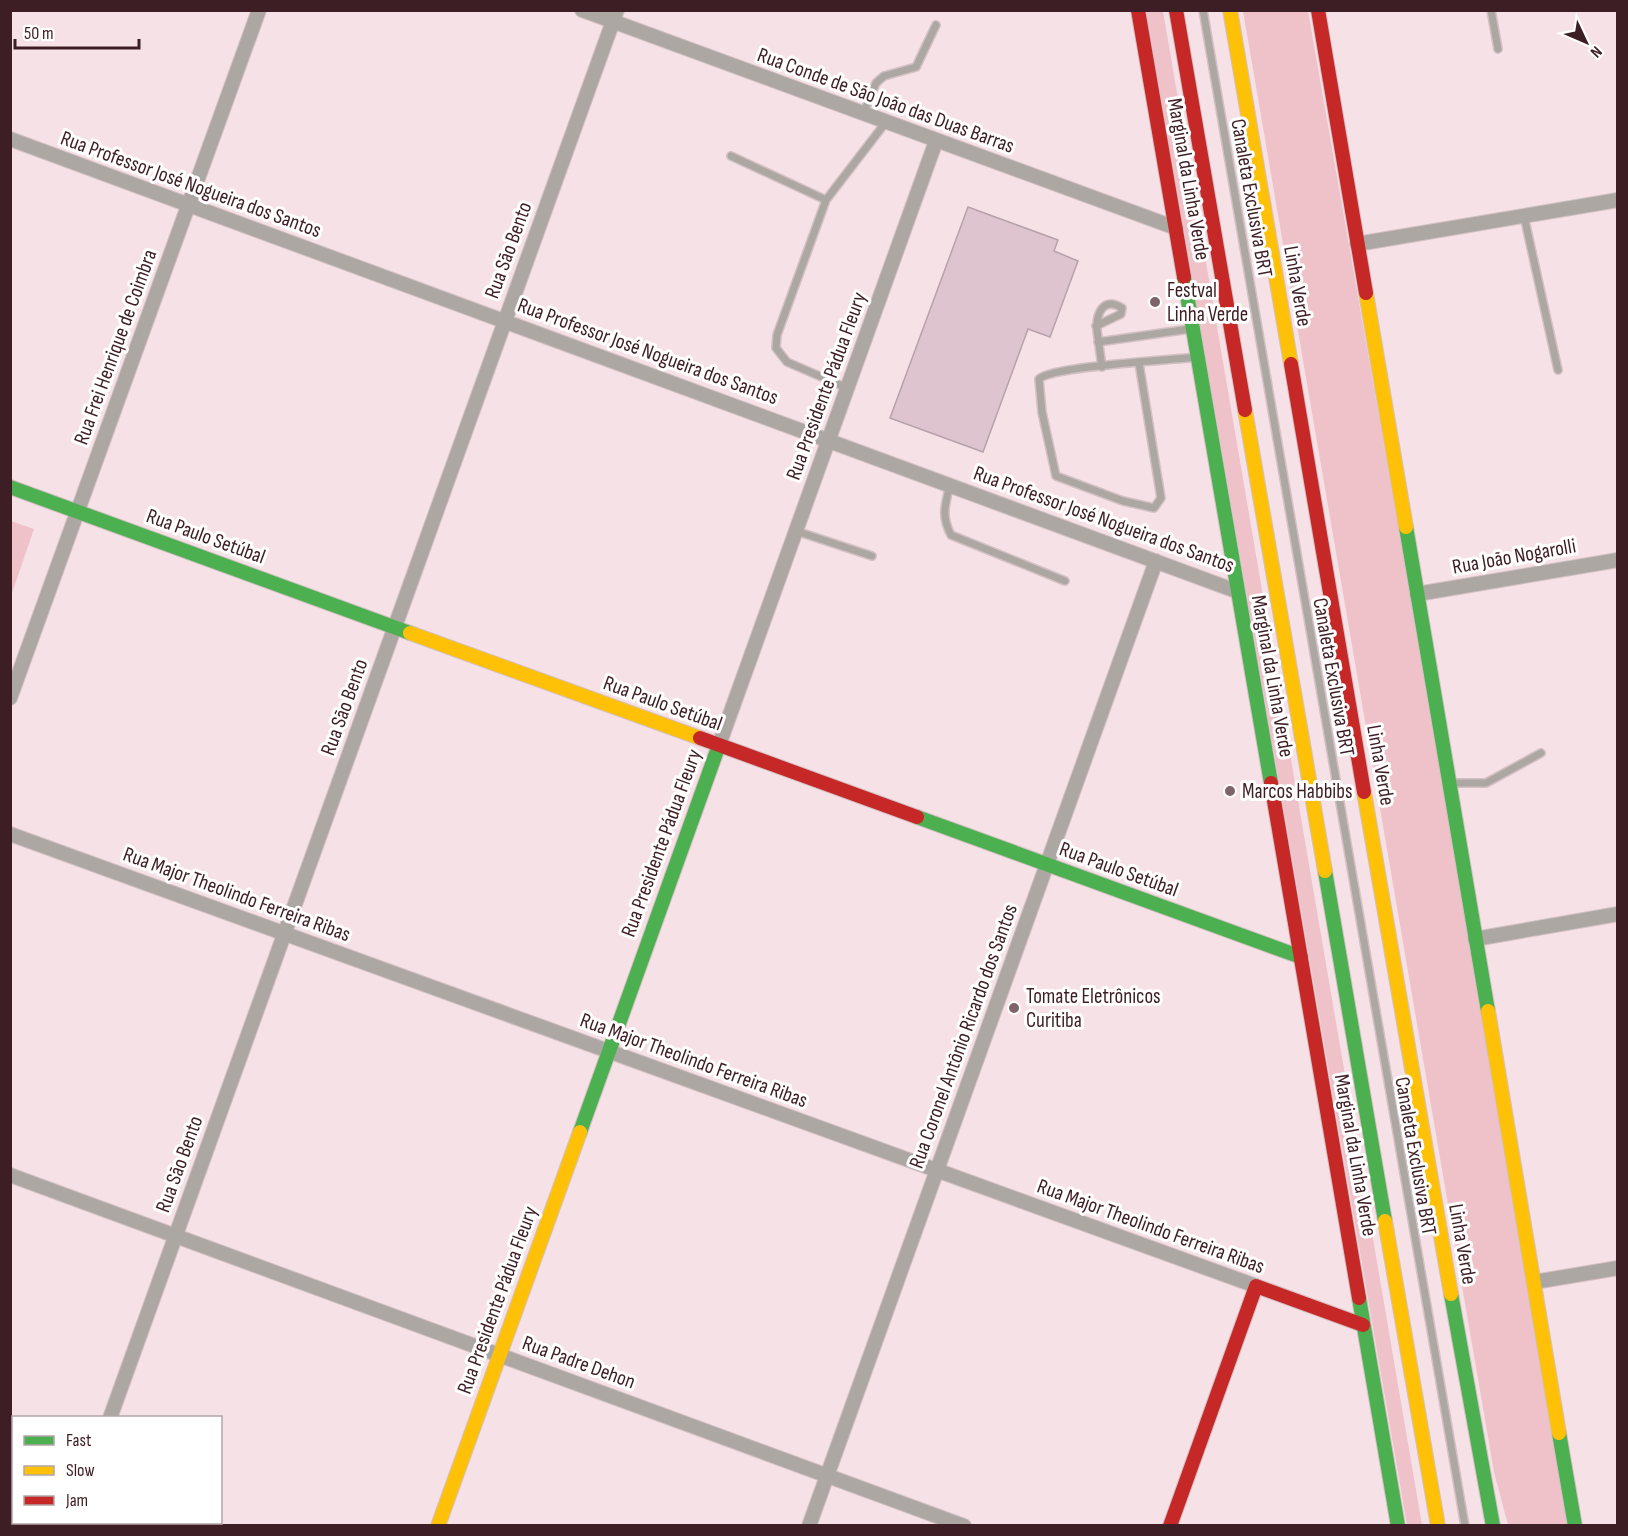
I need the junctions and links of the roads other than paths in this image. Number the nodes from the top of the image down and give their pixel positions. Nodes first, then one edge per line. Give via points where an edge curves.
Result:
1 (259, 10) edge
2 (582, 10) edge
3 (1138, 10) edge
4 (1176, 10) edge
5 (1203, 10) edge
6 (1230, 10) edge
7 (1318, 10) edge
8 (1491, 10) edge
9 (615, 16) edge
10 (936, 25) dead end
11 (1497, 49) dead end
12 (863, 114) junction
13 (886, 122) junction
14 (10, 140) edge
15 (936, 141) junction
16 (731, 156) dead end
17 (826, 200) junction
18 (1617, 200) edge
19 (189, 205) junction
20 (1524, 216) junction
21 (1176, 228) junction
22 (1357, 244) junction
23 (505, 321) junction
24 (1096, 326) dead end
25 (1193, 328) junction
26 (1098, 342) junction
27 (1198, 357) junction
28 (1139, 363) junction
29 (1102, 367) junction
30 (1558, 370) dead end
31 (847, 388) junction
32 (828, 440) junction
33 (950, 485) junction
34 (10, 487) edge
35 (78, 511) junction
36 (796, 531) junction
37 (872, 556) dead end
38 (1617, 560) edge
39 (1156, 561) junction
40 (1065, 581) dead end
41 (1236, 591) junction
42 (1417, 594) junction
43 (395, 627) junction
44 (10, 698) edge
45 (719, 745) junction
46 (1541, 753) dead end
47 (1449, 783) junction
48 (10, 834) edge
49 (1046, 865) junction
50 (1617, 914) edge
51 (284, 933) junction
52 (1475, 939) junction
53 (1301, 957) junction
54 (609, 1051) junction
55 (937, 1170) junction
56 (10, 1175) edge
57 (176, 1236) junction
58 (1617, 1268) edge
59 (1534, 1282) junction
60 (1256, 1286) junction
61 (1363, 1325) junction
62 (500, 1355) junction
63 (111, 1416) edge
64 (827, 1475) junction
65 (438, 1526) edge
66 (809, 1526) edge
67 (964, 1526) edge
68 (1170, 1526) edge
69 (1398, 1526) edge
70 (1438, 1526) edge
71 (1465, 1526) edge
72 (1493, 1526) edge
73 (1575, 1526) edge

1 - 19 street, Rua Frei Henrique de Coimbra
2 - 9 street, Rua Conde de São João das Duas Barras
3 - 21 main road, Marginal da Linha Verde
4 - 70 main road
5 - 71 lane, Canaleta Exclusiva BRT
6 - 72 main road, Linha Verde
7 - 22 main road
8 - 11 lane
9 - 12 street, Rua Conde de São João das Duas Barras
9 - 23 street, Rua São Bento
10 - 12 lane via 916,67 884,76 876,83
12 - 13 street, Rua Conde de São João das Duas Barras
13 - 15 street, Rua Conde de São João das Duas Barras
13 - 17 lane
14 - 19 street, Rua Professor José Nogueira dos Santos
15 - 21 street, Rua Conde de São João das Duas Barras
15 - 31 street, Rua Presidente Pádua Fleury
16 - 17 lane
17 - 31 lane via 777,335 776,348 788,362
18 - 20 street
19 - 23 street, Rua Professor José Nogueira dos Santos
19 - 35 street, Rua Frei Henrique de Coimbra
20 - 22 street
20 - 30 lane
21 - 25 main road, Marginal da Linha Verde
22 - 42 main road
23 - 32 street, Rua Professor José Nogueira dos Santos
23 - 43 street, Rua São Bento
24 - 26 lane
25 - 26 lane
25 - 27 main road, Marginal da Linha Verde
26 - 29 lane
27 - 28 lane
27 - 41 main road, Marginal da Linha Verde
28 - 29 lane
28 - 29 lane via 1161,498 1154,508 1056,476 1038,385 1043,375
31 - 32 street, Rua Presidente Pádua Fleury
32 - 33 street, Rua Professor José Nogueira dos Santos
32 - 36 street, Rua Presidente Pádua Fleury
33 - 39 street, Rua Professor José Nogueira dos Santos
33 - 40 lane via 943,509 951,535
34 - 35 main road, Rua Paulo Setúbal
35 - 43 main road, Rua Paulo Setúbal
35 - 44 street, Rua Frei Henrique de Coimbra
36 - 37 lane
36 - 45 street, Rua Presidente Pádua Fleury
38 - 42 street, Rua João Nogarolli
39 - 41 street, Rua Professor José Nogueira dos Santos
39 - 49 street, Rua Coronel Antônio Ricardo dos Santos
41 - 53 main road, Marginal da Linha Verde
42 - 47 main road
43 - 45 main road, Rua Paulo Setúbal
43 - 51 street, Rua São Bento
45 - 49 main road, Rua Paulo Setúbal
45 - 54 main road, Rua Presidente Pádua Fleury
46 - 47 lane via 1486,783
47 - 52 main road
48 - 51 street, Rua Major Theolindo Ferreira Ribas
49 - 53 main road, Rua Paulo Setúbal
49 - 55 street, Rua Coronel Antônio Ricardo dos Santos
50 - 52 street
51 - 54 street, Rua Major Theolindo Ferreira Ribas
51 - 57 street, Rua São Bento
52 - 59 main road
53 - 61 main road, Marginal da Linha Verde
54 - 55 street, Rua Major Theolindo Ferreira Ribas
54 - 62 main road, Rua Presidente Pádua Fleury
55 - 60 street, Rua Major Theolindo Ferreira Ribas
55 - 64 street, Rua Coronel Antônio Ricardo dos Santos
56 - 57 street, Rua Padre Dehon
57 - 62 street, Rua Padre Dehon
57 - 63 street, Rua São Bento
58 - 59 street
59 - 73 main road
60 - 61 main road, Rua Major Theolindo Ferreira Ribas
60 - 68 main road
61 - 69 main road, Marginal da Linha Verde
62 - 64 street, Rua Padre Dehon
62 - 65 main road, Rua Presidente Pádua Fleury
64 - 66 street, Rua Coronel Antônio Ricardo dos Santos
64 - 67 street, Rua Padre Dehon

